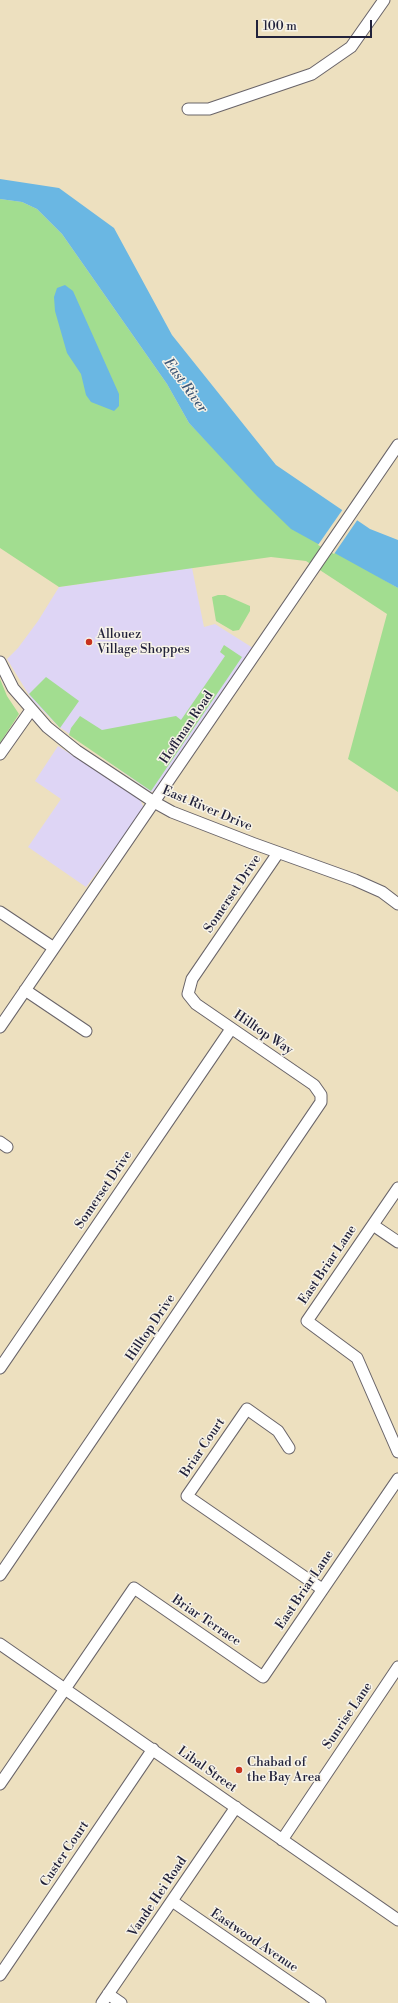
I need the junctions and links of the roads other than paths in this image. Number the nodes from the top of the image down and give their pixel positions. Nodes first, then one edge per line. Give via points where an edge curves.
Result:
1 (384, 0) edge
2 (188, 109) dead end
3 (398, 445) edge
4 (0, 662) edge
5 (31, 710) junction
6 (0, 754) edge
7 (154, 802) junction
8 (278, 852) junction
9 (398, 904) edge
10 (0, 912) edge
11 (54, 948) junction
12 (25, 990) junction
13 (188, 994) joint
14 (0, 1027) edge
15 (231, 1028) junction
16 (86, 1031) dead end
17 (321, 1095) joint
18 (398, 1188) edge
19 (373, 1225) junction
20 (398, 1242) edge
21 (0, 1368) edge
22 (289, 1448) dead end
23 (398, 1452) edge
24 (398, 1479) edge
25 (0, 1574) edge
26 (322, 1589) junction
27 (0, 1644) edge
28 (398, 1667) edge
29 (263, 1677) joint
30 (65, 1688) junction
31 (153, 1749) junction
32 (0, 1784) edge
33 (236, 1807) junction
34 (282, 1840) junction
35 (172, 1901) junction
36 (398, 1920) edge
37 (0, 1974) edge
38 (105, 1999) edge
39 (121, 2003) edge
40 (320, 2003) edge

1 - 2 street via 351,47 312,74 209,110
3 - 7 street, Hoffman Road
4 - 5 street, East River Drive via 13,688
5 - 6 street
5 - 7 street, East River Drive via 47,727 77,751
7 - 8 street, East River Drive via 172,812
7 - 11 street, Hoffman Road
8 - 9 street, East River Drive via 355,880 382,892
8 - 13 street, Somerset Drive via 192,979
10 - 11 street
11 - 12 street, Hoffman Road
12 - 14 street, Hoffman Road
12 - 16 street
13 - 15 street, Hilltop Way via 196,1004
15 - 17 street, Hilltop Way via 314,1085
15 - 21 street, Somerset Drive
17 - 25 street, Hilltop Drive via 318,1108
18 - 19 street, East Briar Lane
19 - 20 street
19 - 23 street, East Briar Lane via 307,1321 350,1351 360,1362
22 - 26 street, Briar Court via 278,1431 247,1409 188,1496
24 - 26 street, East Briar Lane
26 - 29 street, East Briar Lane
27 - 30 street, Libal Street
28 - 34 street, Sunrise Lane
29 - 30 street, Briar Terrace via 134,1588
30 - 31 street, Libal Street
30 - 32 street
31 - 33 street, Libal Street
31 - 37 street, Custer Court
33 - 34 street, Libal Street
33 - 35 street, Vande Hei Road
34 - 36 street, Libal Street
35 - 38 street, Vande Hei Road
35 - 40 street, Eastwood Avenue
38 - 39 street

